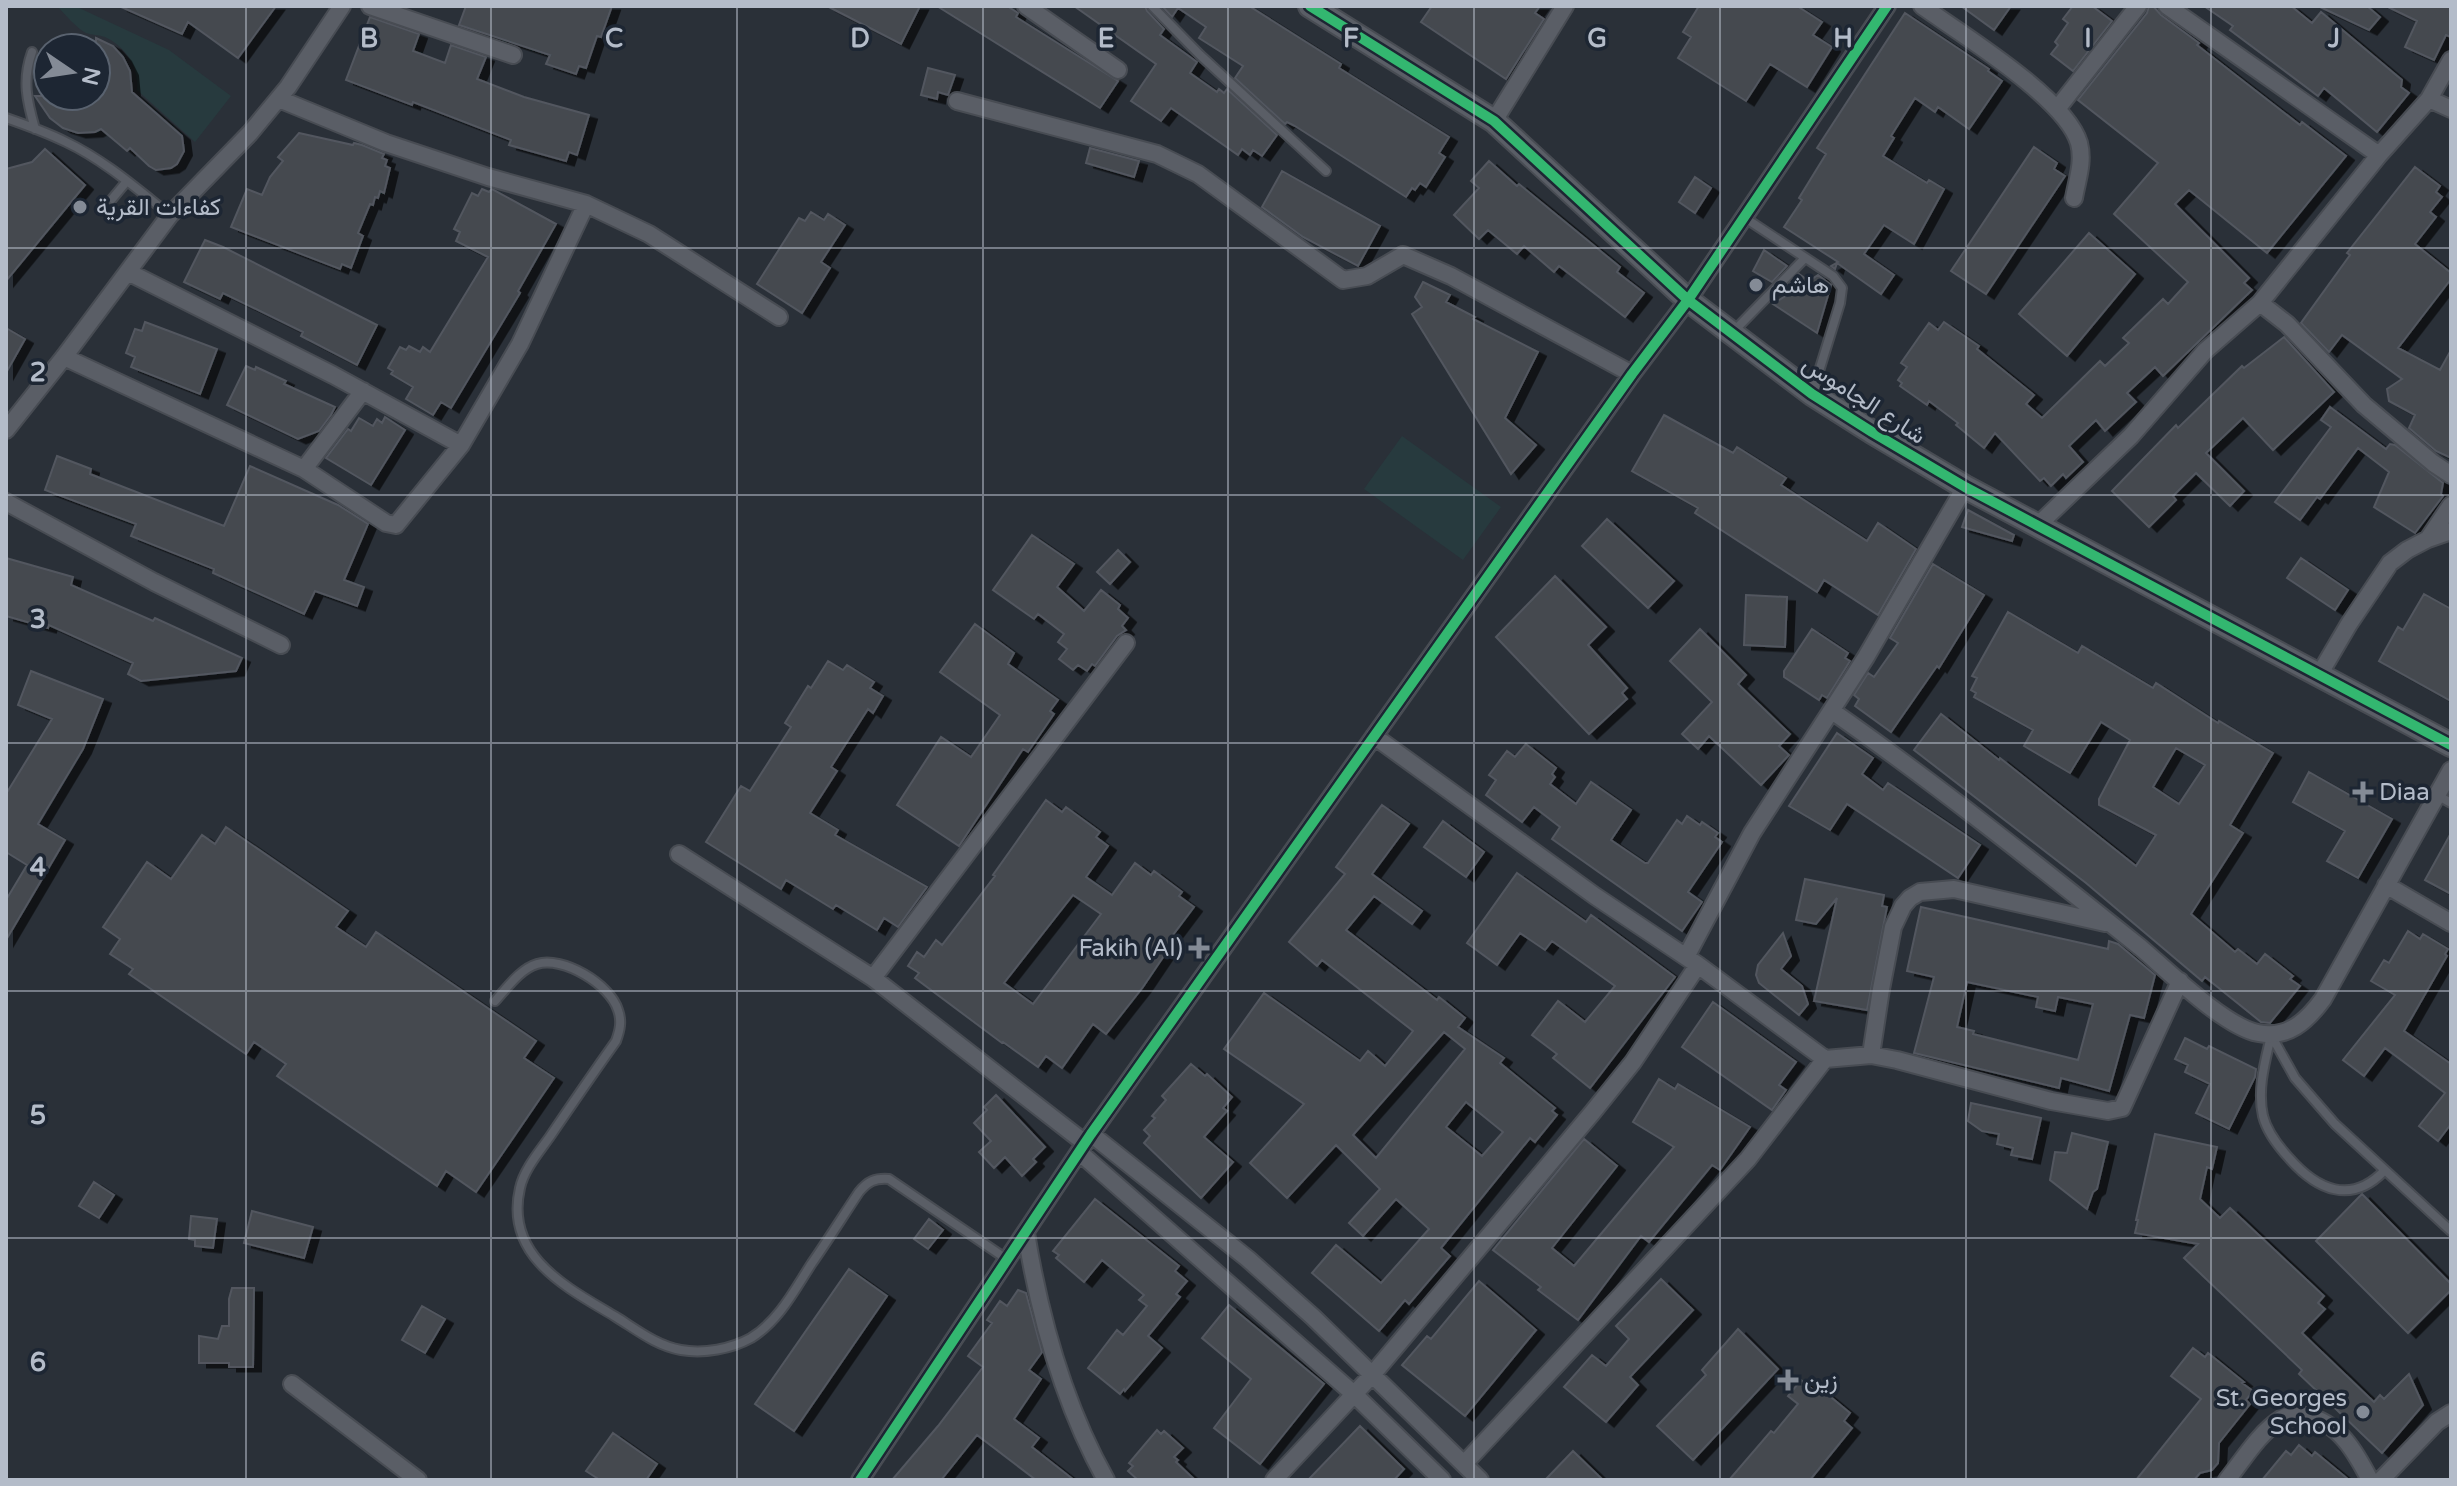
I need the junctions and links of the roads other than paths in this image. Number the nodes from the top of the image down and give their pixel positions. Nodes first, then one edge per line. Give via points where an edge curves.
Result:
1 (342, 6) edge
2 (370, 6) edge
3 (1026, 6) edge
4 (1152, 6) edge
5 (1310, 6) edge
6 (1565, 6) edge
7 (1887, 6) edge
8 (1922, 6) edge
9 (2138, 6) edge
10 (2167, 6) edge
11 (32, 52) dead end
12 (513, 55) dead end
13 (2451, 60) edge
14 (1118, 70) dead end
15 (279, 99) junction
16 (2429, 99) junction
17 (957, 101) dead end
18 (2057, 109) junction
19 (2451, 109) edge
20 (6, 118) edge
21 (1494, 121) junction
22 (35, 129) junction
23 (2379, 155) junction
24 (1326, 171) dead end
25 (127, 181) junction
26 (2074, 198) dead end
27 (112, 199) dead end
28 (586, 204) junction
29 (170, 215) junction
30 (1744, 217) junction
31 (1805, 258) junction
32 (128, 272) junction
33 (1688, 300) junction
34 (2260, 303) junction
35 (779, 317) dead end
36 (1731, 333) junction
37 (64, 357) junction
38 (1632, 374) junction
39 (363, 391) junction
40 (1812, 394) junction
41 (6, 430) edge
42 (461, 445) junction
43 (304, 469) junction
44 (2451, 475) edge
45 (1965, 487) junction
46 (6, 502) edge
47 (2451, 505) edge
48 (2037, 526) junction
49 (2451, 531) edge
50 (2428, 539) junction
51 (1126, 643) dead end
52 (281, 645) dead end
53 (2319, 675) junction
54 (1832, 711) junction
55 (1374, 736) junction
56 (2451, 745) edge
57 (2451, 770) edge
58 (2444, 799) edge
59 (679, 854) dead end
60 (2386, 885) junction
61 (2451, 923) edge
62 (2110, 925) junction
63 (1692, 961) junction
64 (873, 978) junction
65 (2180, 981) junction
66 (495, 1001) dead end
67 (2271, 1035) junction
68 (1871, 1055) junction
69 (1825, 1059) junction
70 (1085, 1143) junction
71 (2384, 1171) junction
72 (2451, 1231) edge
73 (1026, 1233) junction
74 (1008, 1260) junction
75 (1372, 1375) junction
76 (292, 1384) dead end
77 (1355, 1395) junction
78 (2451, 1413) edge
79 (1464, 1464) junction
80 (418, 1480) edge
81 (860, 1480) edge
82 (1106, 1480) edge
83 (1274, 1480) edge
84 (1442, 1480) edge
85 (1480, 1480) edge
86 (2227, 1480) edge
87 (2370, 1480) edge
88 (2381, 1480) edge

1 - 15 street
2 - 12 street
3 - 14 street
4 - 24 lane
5 - 21 street, شارع الجاموس
6 - 21 street
7 - 30 street
8 - 18 street
9 - 18 street
10 - 23 street
11 - 22 lane via 25,93
13 - 16 street
15 - 28 street via 386,143
15 - 29 street
16 - 19 street
16 - 23 street
17 - 38 street via 1157,154 1198,174 1343,280 1367,276 1403,255
18 - 26 street via 2078,142 2081,162
20 - 22 lane
21 - 33 street, شارع الجاموس
22 - 25 lane via 67,142
23 - 34 street
25 - 27 lane
25 - 29 lane
28 - 35 street via 649,234
28 - 42 street via 520,344
29 - 32 street
30 - 31 lane
30 - 33 street
31 - 36 lane
31 - 40 lane via 1842,288
32 - 37 street
32 - 39 street
33 - 36 street, شارع الجاموس
33 - 38 street
34 - 44 street via 2364,405
34 - 48 street via 2205,351 2131,436
36 - 40 street, شارع الجاموس
37 - 41 street
37 - 43 street
38 - 55 street
39 - 42 street
39 - 43 street
40 - 45 street, شارع الجاموس
42 - 43 street via 393,525
45 - 48 street, شارع الجاموس
45 - 54 street
46 - 52 street
47 - 50 street
48 - 53 street, شارع الجاموس
49 - 50 street
50 - 53 street via 2390,563
51 - 64 street
53 - 56 street, شارع الجاموس
54 - 62 street via 1913,768
54 - 63 street via 1752,833
55 - 63 street
55 - 70 street
57 - 58 street
58 - 60 street
59 - 64 street
60 - 61 street
60 - 67 street via 2308,1019
62 - 65 street
62 - 68 street via 1954,889 1920,892 1903,906 1893,927
63 - 69 street
63 - 75 street via 1633,1062
64 - 70 street
65 - 67 street via 2239,1025
65 - 68 street via 2122,1108 2108,1111 2051,1101
66 - 74 lane via 523,971 550,962 593,980 618,1009 616,1041 531,1164 520,1186 518,1213 524,1240 538,1263 657,1342 705,1351 752,1337 787,1303 859,1192 877,1178 889,1179
67 - 71 lane via 2295,1078
67 - 71 lane via 2260,1087 2263,1115 2278,1146 2301,1172 2343,1192 2374,1182
68 - 69 street
69 - 79 street via 1748,1159
70 - 73 street
70 - 75 street via 1248,1259
70 - 77 street
71 - 72 lane
73 - 74 street
73 - 82 street via 1054,1358
74 - 81 street
75 - 77 street
75 - 79 street
76 - 80 street
77 - 83 street
77 - 84 street
78 - 88 street
79 - 85 street
86 - 87 street via 2280,1419 2293,1415 2334,1429

